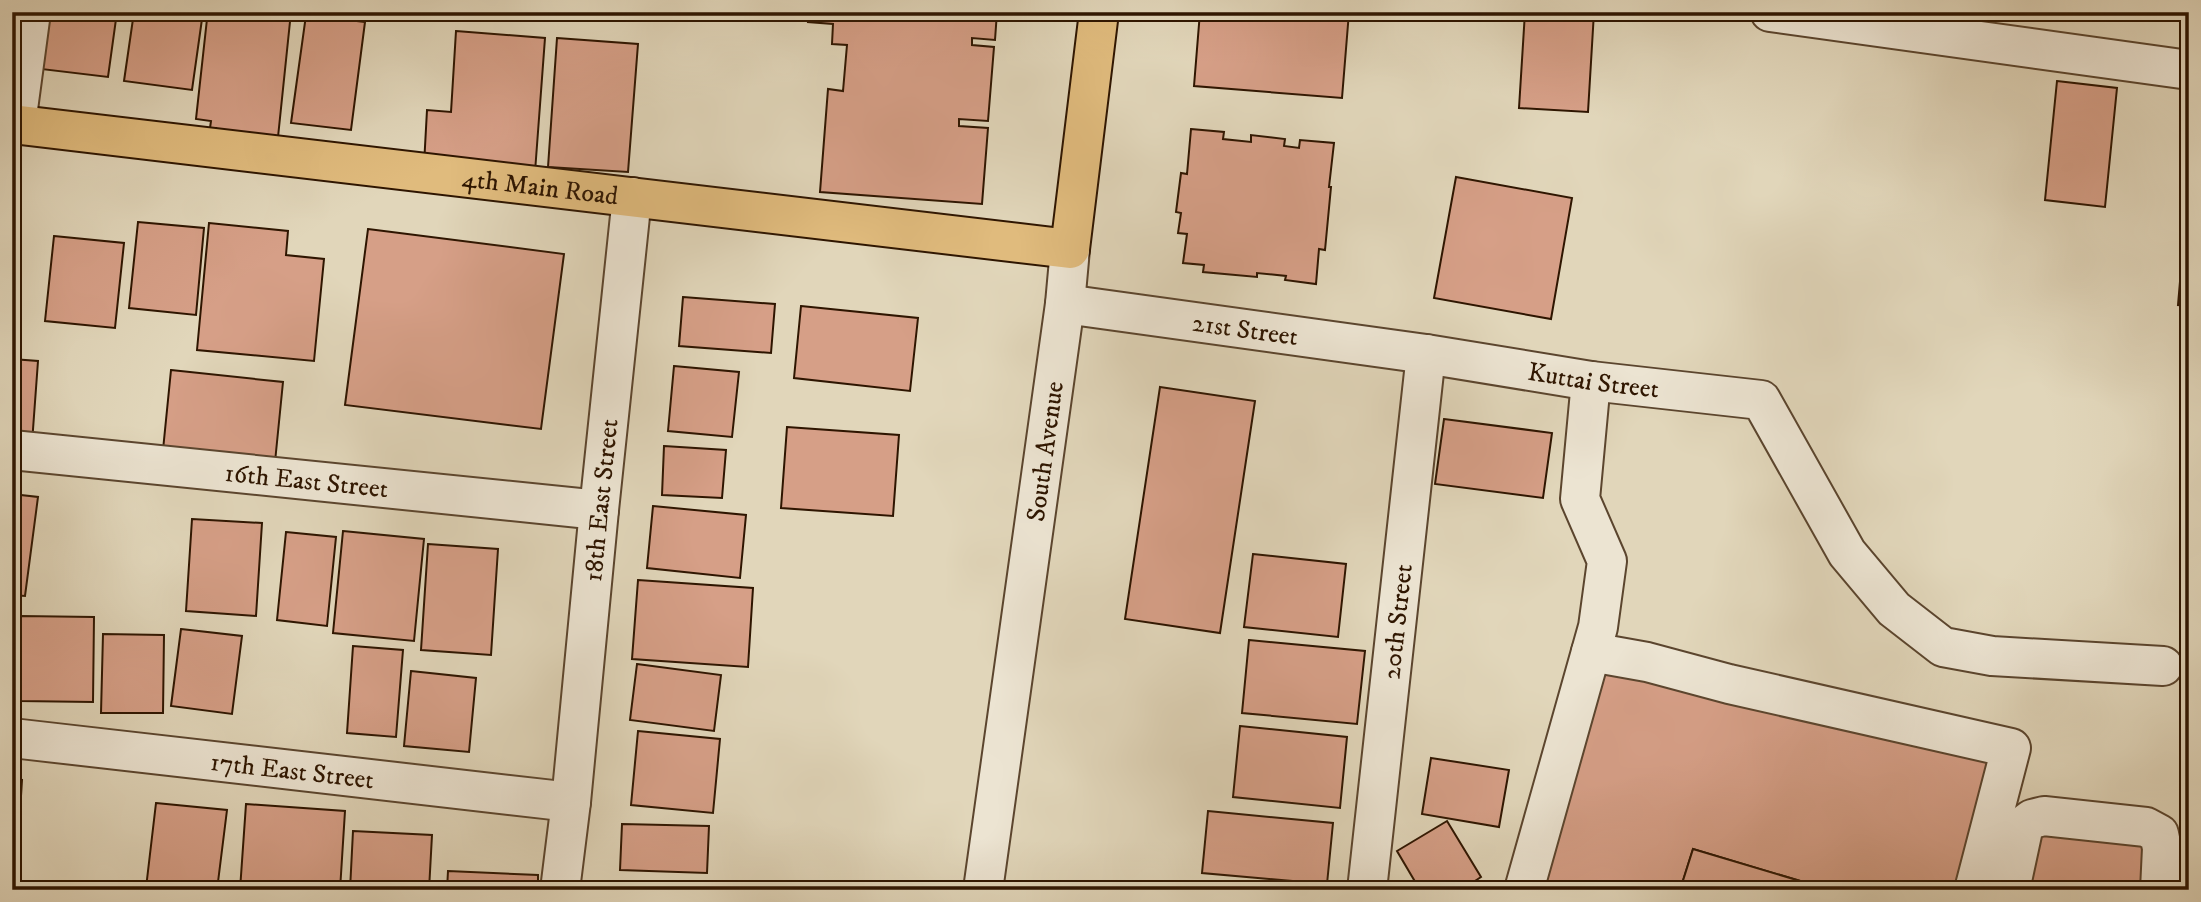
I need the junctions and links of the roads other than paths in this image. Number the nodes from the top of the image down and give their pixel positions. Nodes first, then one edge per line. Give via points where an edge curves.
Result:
1 (31, 12) edge
2 (1099, 12) edge
3 (1770, 12) edge
4 (2189, 69) edge
5 (14, 124) edge
6 (632, 197) junction
7 (1070, 249) junction
8 (1065, 304) junction
9 (1426, 354) junction
10 (1591, 381) junction
11 (12, 450) edge
12 (599, 510) junction
13 (1591, 652) junction
14 (2163, 666) dead end
15 (12, 738) edge
16 (571, 802) junction
17 (560, 890) edge
18 (983, 890) edge
19 (1367, 890) edge
20 (1524, 890) edge
21 (1974, 890) edge
22 (2010, 890) edge
23 (2160, 890) edge

1 - 5 street
2 - 7 main road, South Avenue
3 - 4 street
5 - 6 main road, 4th Main Road
6 - 7 main road, 4th Main Road
6 - 12 street, 18th East Street
7 - 8 street, South Avenue
8 - 9 street, 21st Street
8 - 18 street, South Avenue
9 - 10 street, Kuttai Street
9 - 19 street, 20th Street
10 - 13 street via 1580,499 1607,561
10 - 14 street, Kuttai Street via 1761,400 1847,553 1894,609 1944,647 1992,656
11 - 12 street, 16th East Street
12 - 16 street, 18th East Street
13 - 20 street
13 - 21 street via 2011,748
15 - 16 street, 17th East Street
16 - 17 street, 18th East Street
22 - 23 street via 2024,825 2044,816 2146,827 2159,834

